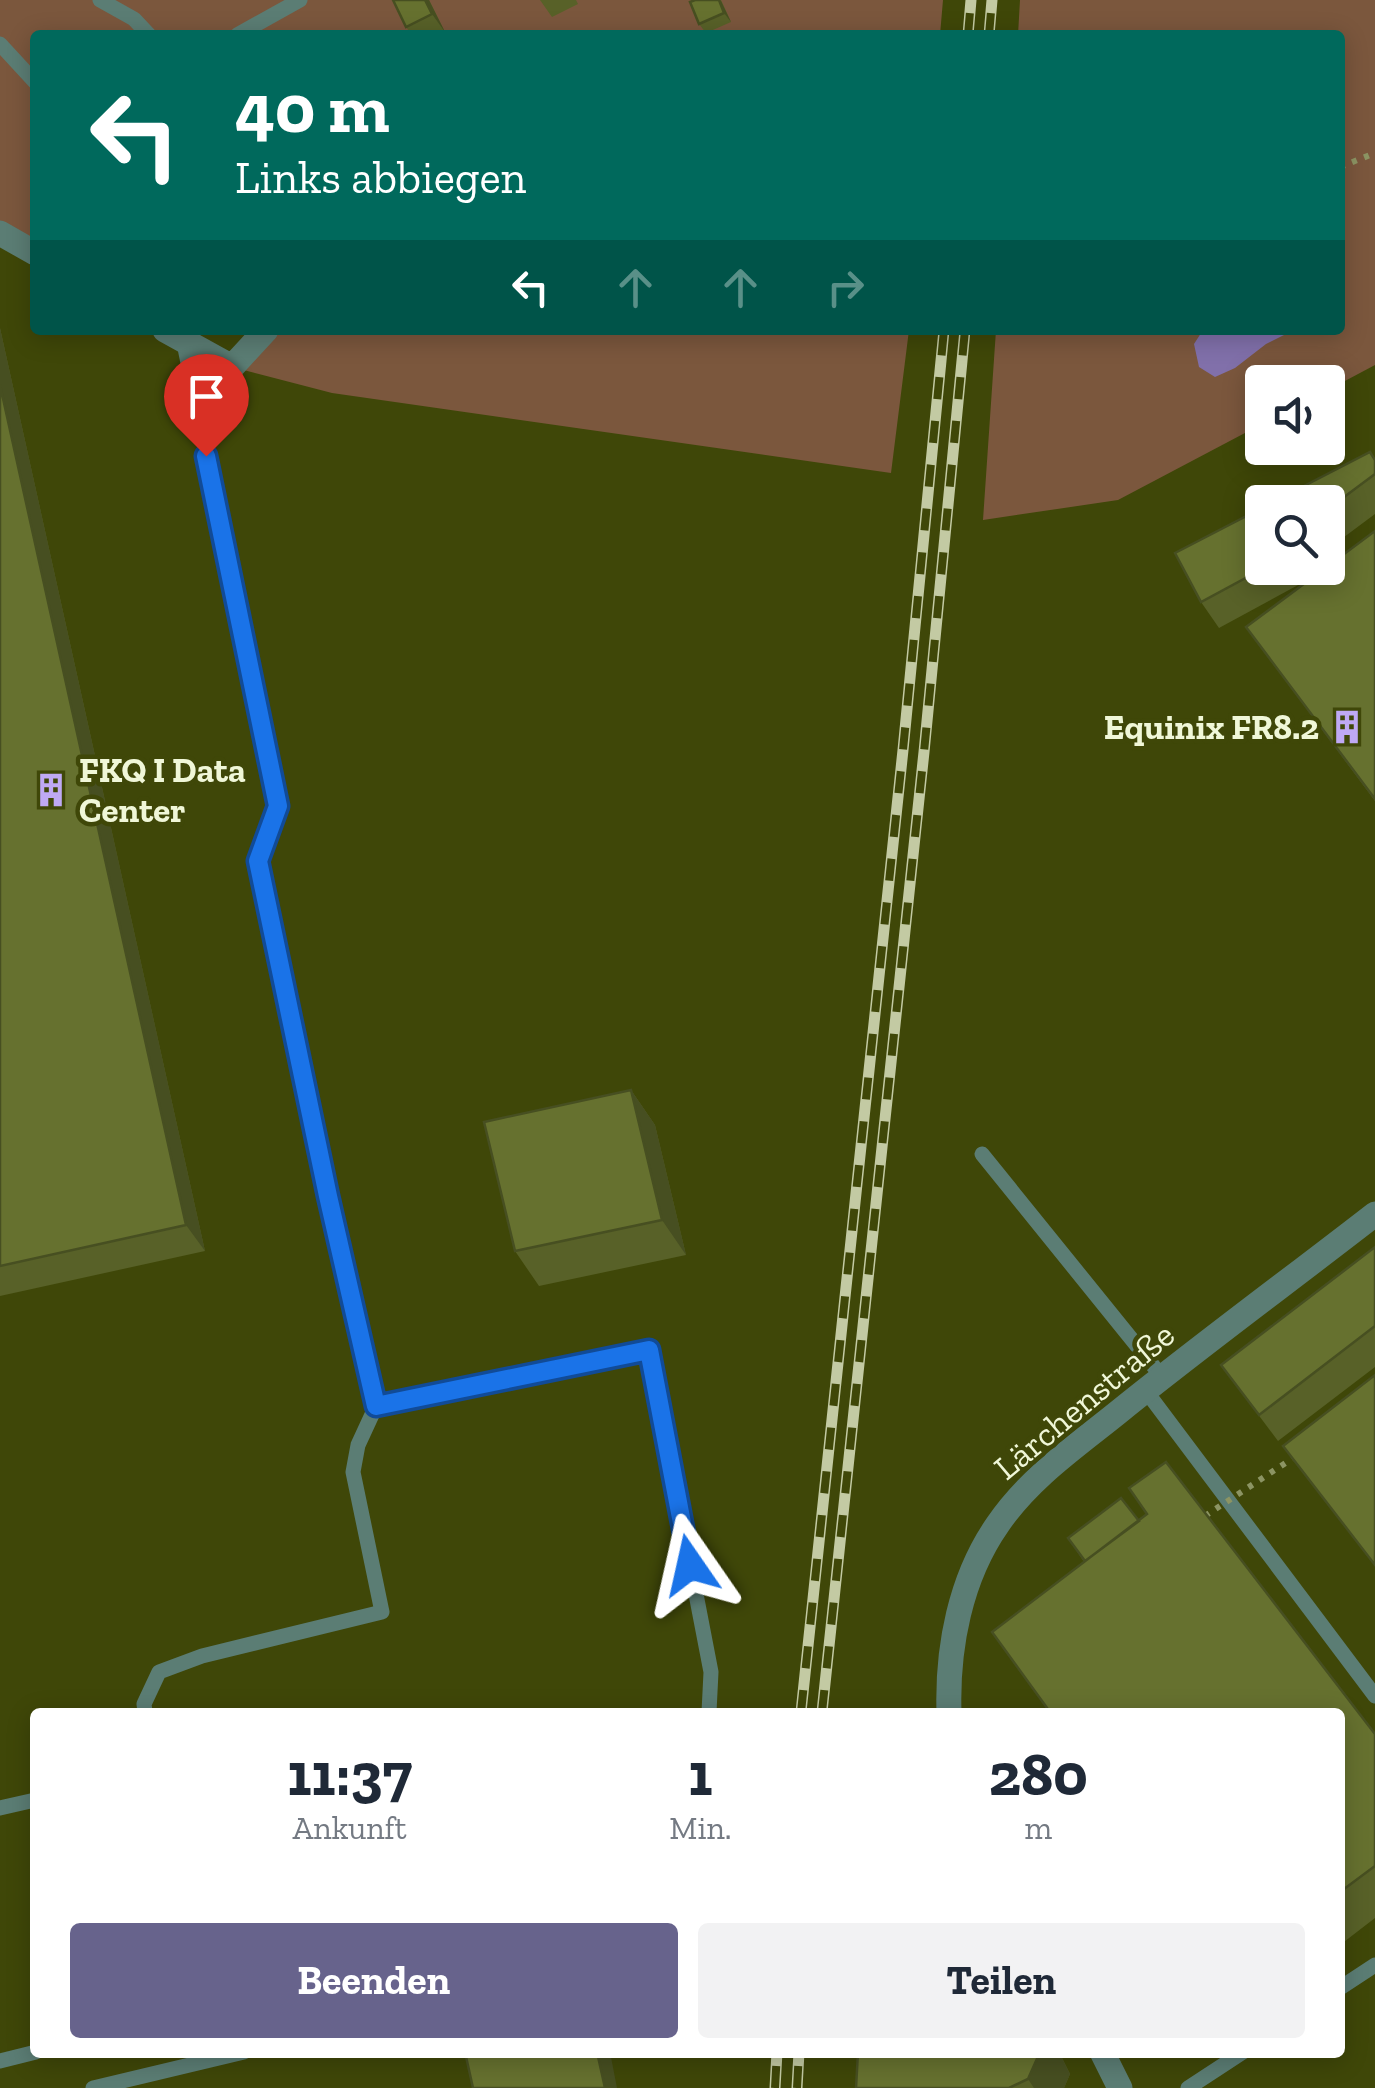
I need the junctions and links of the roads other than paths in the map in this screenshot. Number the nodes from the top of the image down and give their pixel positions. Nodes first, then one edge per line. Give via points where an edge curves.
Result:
1 (100, 0) edge
2 (300, 0) edge
3 (144, 30) edge
4 (246, 30) edge
5 (0, 44) edge
6 (30, 77) edge
7 (0, 234) edge
8 (30, 250) edge
9 (262, 335) edge
10 (174, 336) edge
11 (982, 1154) dead end
12 (1375, 1214) edge
13 (1154, 1384) junction
14 (376, 1406) junction
15 (1375, 1696) edge
16 (144, 1708) edge
17 (709, 1708) edge
18 (950, 1708) edge
19 (30, 1801) edge
20 (0, 1808) edge
21 (1375, 1965) edge
22 (1345, 1985) edge
23 (30, 2053) edge
24 (219, 2058) edge
25 (1105, 2058) edge
26 (1233, 2058) edge
27 (0, 2060) edge
28 (93, 2088) edge
29 (1120, 2088) edge
30 (1188, 2088) edge

1 - 3 lane
2 - 4 lane
5 - 6 lane
7 - 8 street
9 - 10 street via 232,368
10 - 14 lane via 278,806 258,861
11 - 13 lane
12 - 13 street, Lärchenstraße
13 - 15 lane
13 - 18 street, Lärchenstraße via 1029,1485 997,1524 972,1569 957,1623
14 - 16 lane via 353,1472 382,1612 158,1672
14 - 17 lane via 649,1350 711,1672
19 - 20 lane
21 - 22 lane
23 - 27 lane
24 - 28 lane
25 - 29 street
26 - 30 lane

